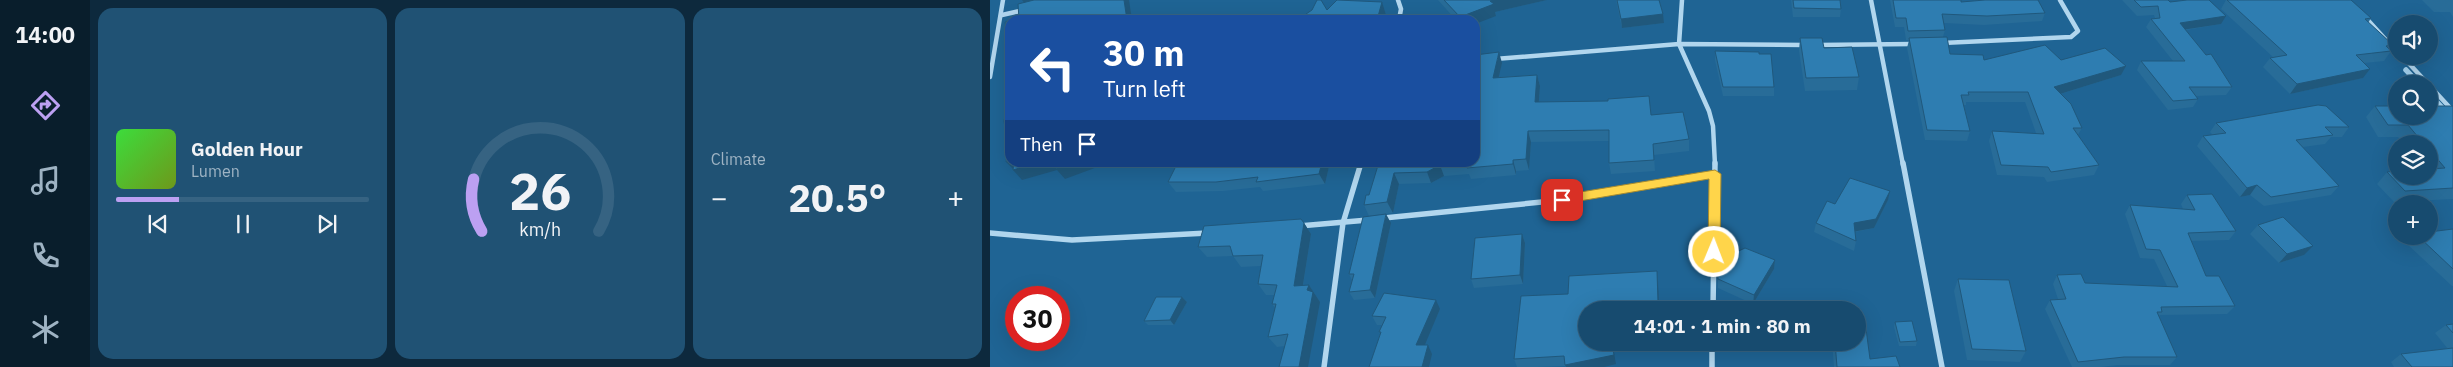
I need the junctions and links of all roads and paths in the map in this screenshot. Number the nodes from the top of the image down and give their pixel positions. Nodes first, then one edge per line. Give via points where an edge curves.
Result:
1 (1003, 0) edge
2 (1398, 0) edge
3 (1682, 0) edge
4 (1871, 0) edge
5 (2060, 0) edge
6 (1029, 9) edge
7 (2362, 14) edge
8 (1002, 15) junction
9 (1400, 15) edge
10 (2388, 42) edge
11 (1938, 43) edge
12 (1680, 44) junction
13 (1919, 44) edge
14 (1880, 45) junction
15 (1485, 60) edge
16 (2410, 65) edge
17 (2420, 75) edge
18 (990, 76) edge
19 (2438, 95) edge
20 (2453, 111) edge
21 (1360, 167) edge
22 (1715, 174) junction
23 (1381, 219) edge
24 (1372, 220) edge
25 (1343, 223) junction
26 (1296, 226) edge
27 (1220, 232) edge
28 (990, 233) edge
29 (1713, 301) edge
30 (1712, 351) edge
31 (1324, 367) edge
32 (1712, 367) edge
33 (1942, 367) edge

1 - 8 street
2 - 9 street
3 - 12 street
4 - 14 street
5 - 11 street via 2078,31 2071,37
6 - 8 street
7 - 10 street
8 - 18 street
12 - 14 street
12 - 15 street
12 - 22 street via 1709,111 1713,126
13 - 14 street
14 - 33 street
16 - 17 street
19 - 20 street
21 - 25 street
22 - 23 street via 1562,200
22 - 29 street
24 - 25 street
25 - 26 street
25 - 31 street
27 - 28 street via 1072,240
30 - 32 street

